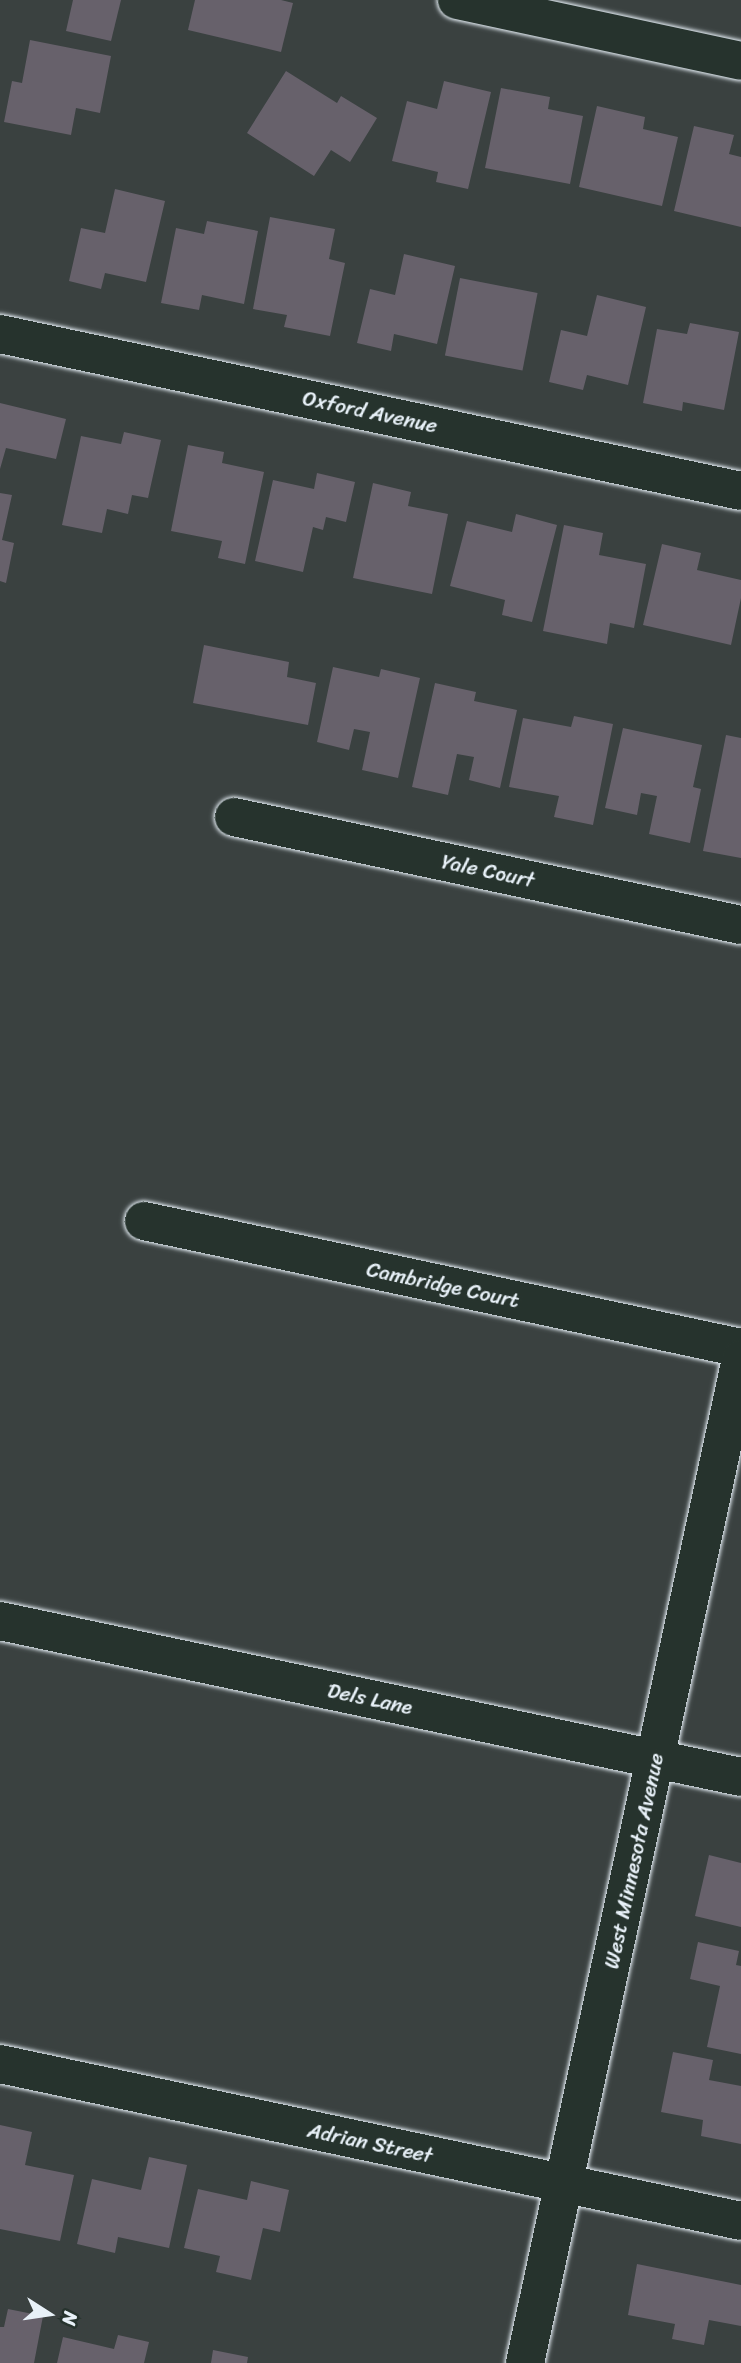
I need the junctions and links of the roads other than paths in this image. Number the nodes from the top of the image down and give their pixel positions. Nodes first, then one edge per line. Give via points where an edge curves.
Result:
1 (457, 0) edge
2 (741, 61) edge
3 (0, 334) edge
4 (741, 491) edge
5 (234, 817) dead end
6 (741, 925) edge
7 (144, 1221) dead end
8 (741, 1348) edge
9 (741, 1359) edge
10 (0, 1621) edge
11 (656, 1759) junction
12 (741, 1777) edge
13 (0, 2064) edge
14 (565, 2184) junction
15 (741, 2221) edge
16 (525, 2363) edge

1 - 2 street
3 - 4 street, Oxford Avenue
5 - 6 street, Yale Court
7 - 8 street, Cambridge Court
9 - 11 street, West Minnesota Avenue
10 - 11 street, Dels Lane
11 - 12 street, Dels Lane
11 - 14 street, West Minnesota Avenue
13 - 14 street, Adrian Street
14 - 15 street, Adrian Street
14 - 16 street, West Minnesota Avenue

